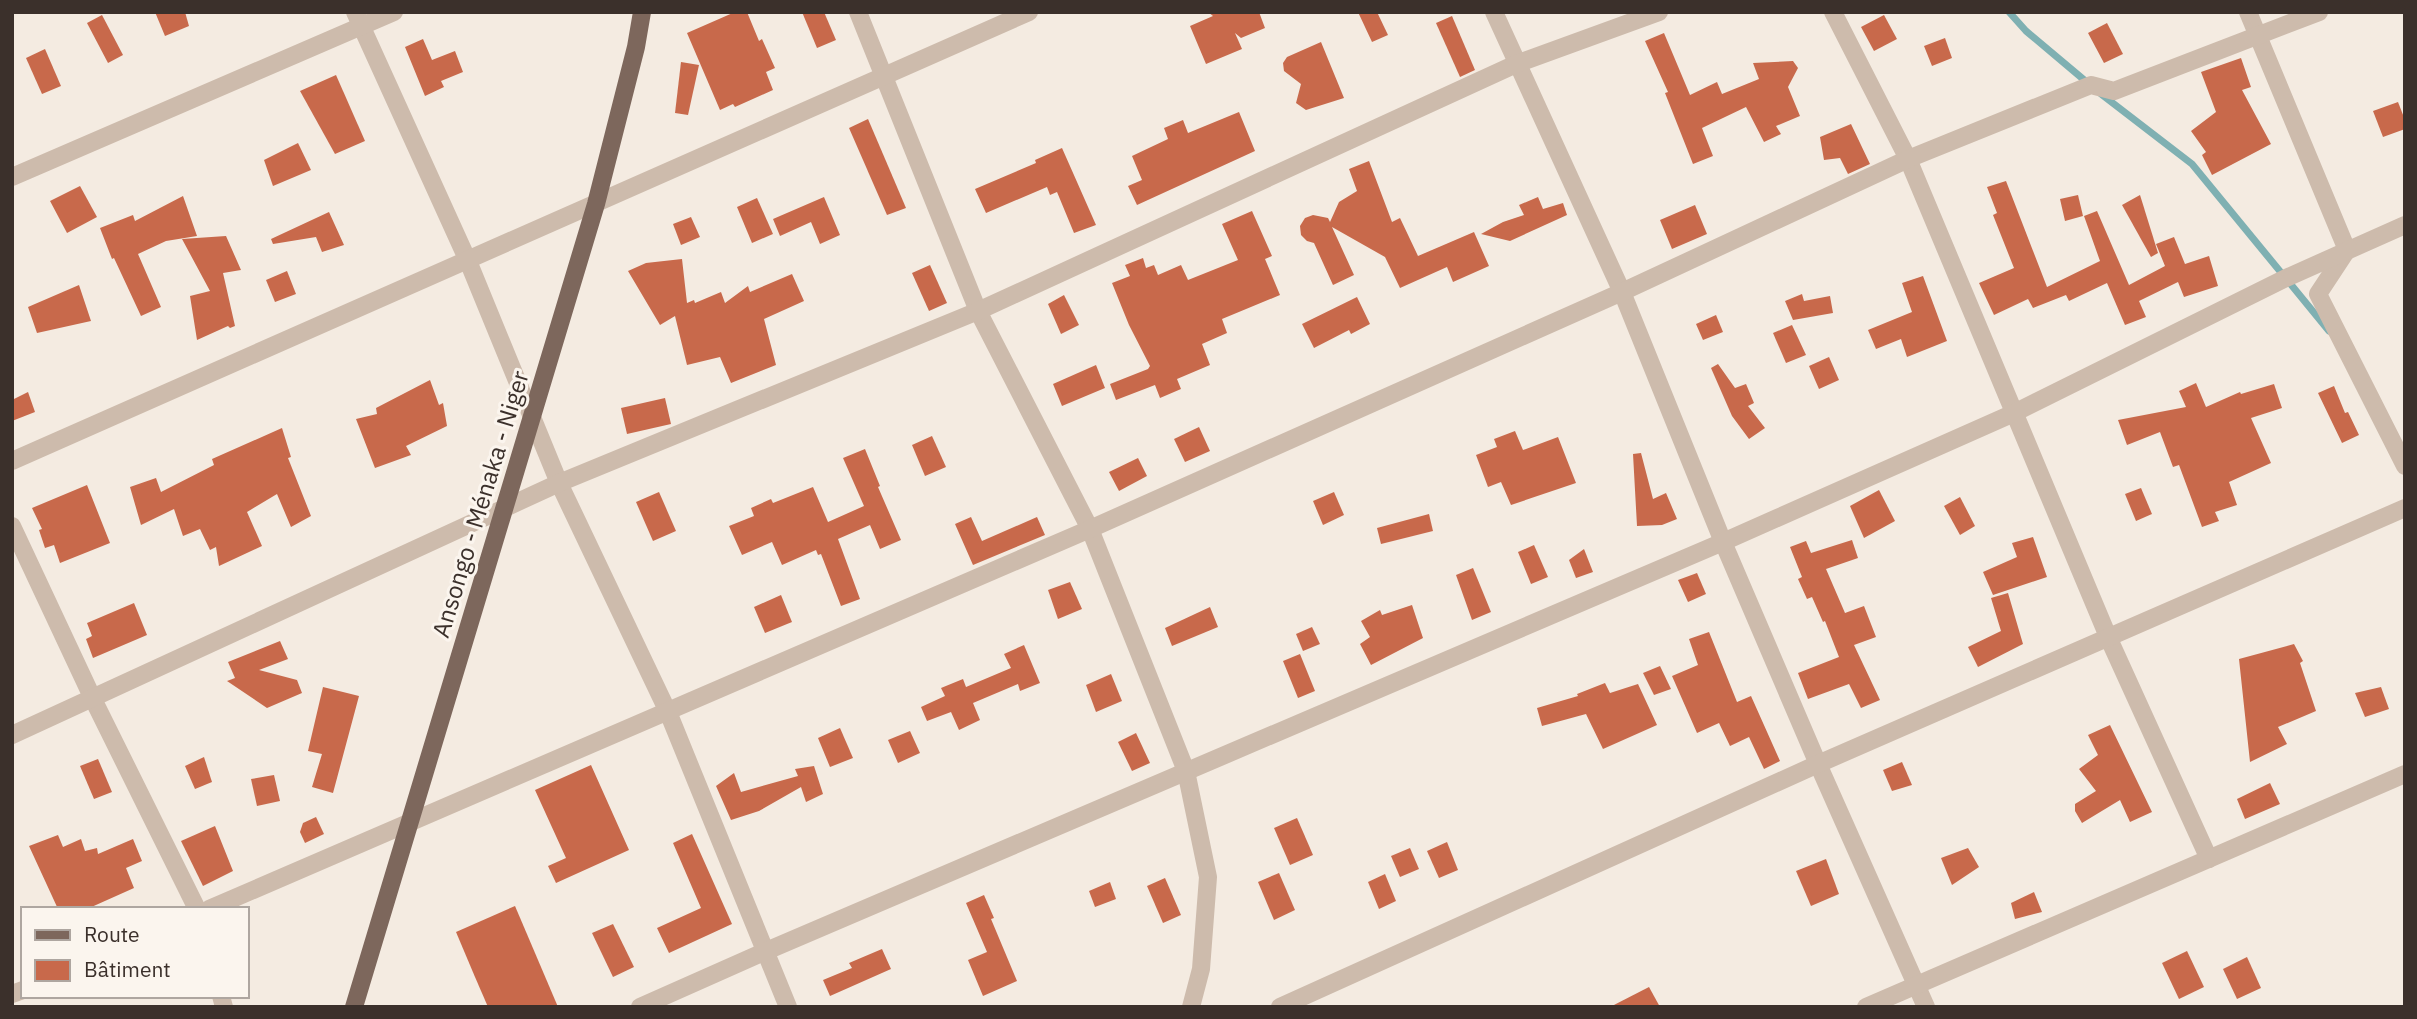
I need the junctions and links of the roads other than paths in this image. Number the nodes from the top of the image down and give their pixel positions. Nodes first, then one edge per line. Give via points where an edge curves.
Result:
1 (394, 12) edge
2 (642, 12) edge
3 (858, 12) edge
4 (1029, 12) edge
5 (1494, 12) edge
6 (1659, 12) edge
7 (1833, 12) edge
8 (2248, 12) edge
9 (2319, 12) edge
10 (358, 19) edge
11 (2258, 37) junction
12 (1516, 64) junction
13 (885, 78) junction
14 (1908, 159) junction
15 (12, 177) edge
16 (596, 204) junction
17 (2405, 225) edge
18 (2347, 250) junction
19 (468, 261) junction
20 (1622, 292) junction
21 (978, 311) junction
22 (2014, 413) junction
23 (532, 418) junction
24 (12, 461) edge
25 (2405, 466) edge
26 (559, 483) junction
27 (505, 508) junction
28 (2405, 508) edge
29 (12, 526) edge
30 (1090, 529) junction
31 (1723, 542) junction
32 (2109, 639) junction
33 (93, 699) junction
34 (668, 712) junction
35 (12, 735) edge
36 (1818, 764) junction
37 (1186, 771) junction
38 (2405, 774) edge
39 (408, 823) junction
40 (2209, 859) junction
41 (196, 907) edge
42 (214, 907) edge
43 (764, 952) junction
44 (1917, 985) junction
45 (354, 1007) edge
46 (640, 1007) edge
47 (788, 1007) edge
48 (1191, 1007) edge
49 (1280, 1007) edge
50 (1866, 1007) edge
51 (1926, 1007) edge

1 - 10 street
2 - 16 main road, Ansongo - Ménaka - Niger
3 - 13 street
4 - 13 street
5 - 12 street
6 - 12 street
7 - 14 street
8 - 11 street
9 - 11 street
10 - 15 street
10 - 19 street
11 - 14 street via 2114,90 2091,85
11 - 18 street
12 - 20 street
12 - 21 street
13 - 16 street
13 - 21 street
14 - 20 street
14 - 22 street
16 - 19 street
16 - 23 main road, Ansongo - Ménaka - Niger
17 - 18 street
18 - 22 street
18 - 25 street via 2318,294
19 - 23 street
19 - 24 street
20 - 30 street
20 - 31 street
21 - 26 street
21 - 30 street
22 - 31 street
22 - 32 street
23 - 26 street
23 - 27 main road, Ansongo - Ménaka - Niger
26 - 27 street
26 - 34 street
27 - 33 street
27 - 39 main road, Ansongo - Ménaka - Niger
28 - 32 street
29 - 33 street
30 - 34 street
30 - 37 street
31 - 36 street
31 - 37 street
32 - 36 street
32 - 40 street
33 - 35 street
33 - 41 street
34 - 39 street
34 - 43 street
36 - 44 street
36 - 49 street
37 - 43 street
37 - 48 street via 1208,877 1201,969
38 - 40 street
39 - 42 street
39 - 45 main road, Ansongo - Ménaka - Niger
40 - 44 street
43 - 46 street
43 - 47 street
44 - 50 street
44 - 51 street

